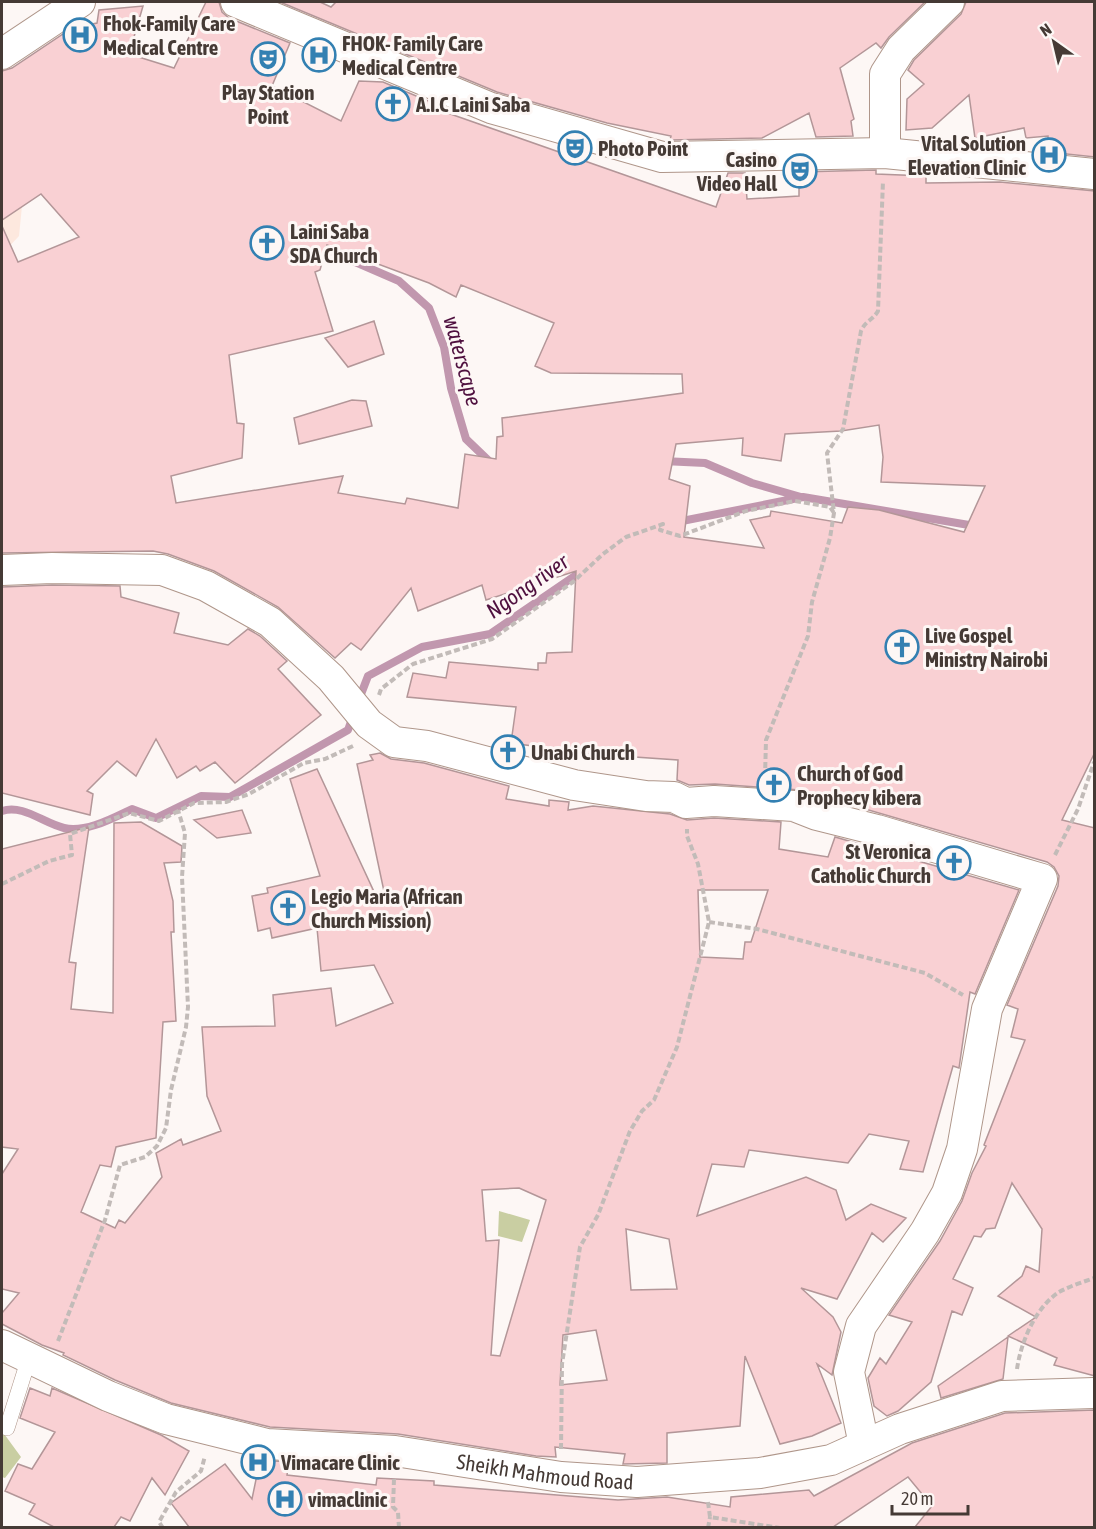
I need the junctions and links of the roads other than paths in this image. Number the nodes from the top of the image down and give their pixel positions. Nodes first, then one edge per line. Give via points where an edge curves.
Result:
1 (80, 2) edge
2 (236, 2) edge
3 (949, 2) edge
4 (2, 54) edge
5 (885, 153) junction
6 (1095, 174) edge
7 (2, 570) edge
8 (2, 1345) edge
9 (39, 1363) junction
10 (1095, 1393) edge
11 (7, 1428) dead end
12 (864, 1445) junction

1 - 4 street
2 - 5 street via 491,108 662,157
3 - 5 street via 901,49 885,74
5 - 6 street
7 - 12 street via 162,570 206,586 270,622 331,678 369,724 394,742 427,746 544,779 674,797 686,803 794,806 1042,879 987,1009 962,1149 947,1193 861,1326 849,1372
8 - 9 street, Sheikh Mahmoud Road
9 - 11 lane
9 - 12 street, Sheikh Mahmoud Road via 108,1396 212,1432 267,1444 395,1451 561,1477 637,1482 760,1473 831,1460
10 - 12 street, Sheikh Mahmoud Road via 1002,1396 900,1429

